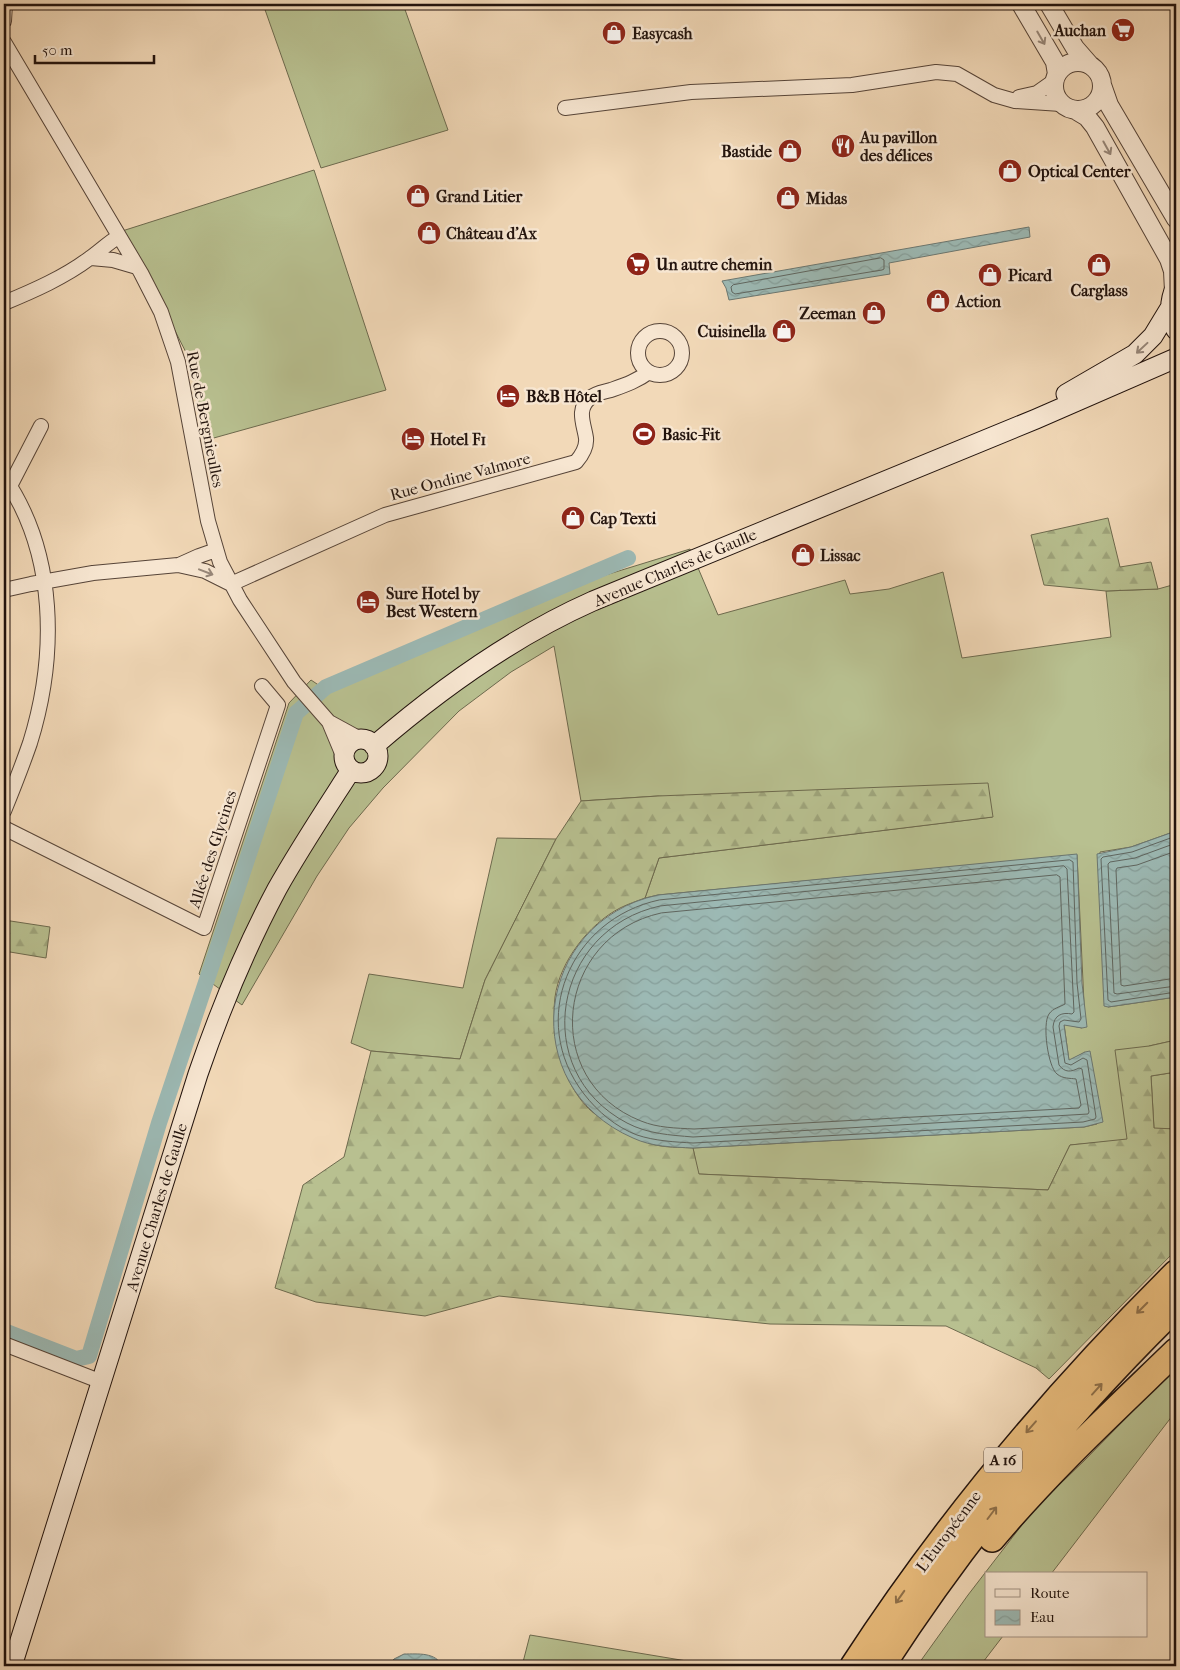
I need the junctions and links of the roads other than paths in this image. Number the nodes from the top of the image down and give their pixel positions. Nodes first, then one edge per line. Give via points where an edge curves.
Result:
1 (5, 4) edge
2 (1021, 4) edge
3 (1049, 4) edge
4 (4, 21) edge
5 (4, 42) edge
6 (1089, 64) junction
7 (1056, 77) junction
8 (1102, 85) junction
9 (1003, 98) junction
10 (1061, 104) junction
11 (564, 108) dead end
12 (1077, 110) junction
13 (1176, 219) edge
14 (118, 237) junction
15 (91, 258) junction
16 (137, 267) junction
17 (1174, 295) edge
18 (4, 303) edge
19 (1176, 330) edge
20 (1176, 358) edge
21 (649, 372) dead end
22 (41, 426) dead end
23 (1000, 432) junction
24 (7, 481) edge
25 (216, 550) junction
26 (178, 565) junction
27 (45, 581) junction
28 (231, 584) junction
29 (4, 590) edge
30 (262, 686) dead end
31 (324, 717) junction
32 (368, 743) junction
33 (348, 764) junction
34 (4, 810) edge
35 (4, 828) edge
36 (1176, 1273) edge
37 (1176, 1307) edge
38 (4, 1344) edge
39 (1176, 1351) edge
40 (102, 1382) junction
41 (12, 1666) edge
42 (853, 1666) edge
43 (882, 1666) edge
44 (896, 1666) edge

1 - 4 street
2 -> 7 street via 1055,62
3 - 6 street via 1072,44
5 - 14 street, Rue de Bergnieulles
6 - 7 street via 1071,63 1063,67
6 - 8 street via 1100,75
7 - 9 street via 1037,93
7 - 10 street via 1055,93
8 - 12 street via 1096,103 1086,110
8 - 13 street via 1109,106
9 - 10 street
9 - 11 street via 957,74 936,72 852,85 691,92
10 - 12 street
12 -> 17 street via 1095,128 1169,259
14 - 15 street
14 - 16 street, Rue de Bergnieulles
15 - 16 street
15 - 18 street
16 - 25 street, Rue de Bergnieulles via 158,306 178,362
17 - 19 main road via 1172,321
17 -> 23 main road, Avenue Charles de Gaulle via 1153,336 1134,354
20 - 23 main road, Avenue Charles de Gaulle
21 - 28 street, Rue Ondine Valmore via 636,381 595,395 586,402 582,417 586,444 576,462 385,515
22 - 24 street
23 - 32 main road, Avenue Charles de Gaulle via 560,616 472,668
24 - 27 street via 31,528
25 - 26 street
25 - 28 street, Rue de Bergnieulles
26 - 27 street
26 -> 28 street via 205,571
27 - 29 street
27 - 34 street via 48,616 40,702 30,742
28 - 31 street, Rue de Bergnieulles via 288,674
30 - 35 street, Allée des Glycines via 278,705 204,928
31 - 32 street, Rue de Bergnieulles
31 - 33 street, Rue de Bergnieulles
32 - 33 main road, Avenue Charles de Gaulle via 357,740 350,744 345,750
32 - 33 main road via 378,756 372,769 362,773
33 - 40 main road, Avenue Charles de Gaulle via 277,890 225,999 195,1083
36 -> 42 highway, L'Européenne / A 16 via 1088,1363 1005,1457 910,1581
43 -> 37 highway, L'Européenne / A 16 via 955,1561 1024,1472 1107,1378
38 - 40 street
39 - 44 highway via 1075,1448 1012,1516
40 - 41 main road, Avenue Charles de Gaulle

